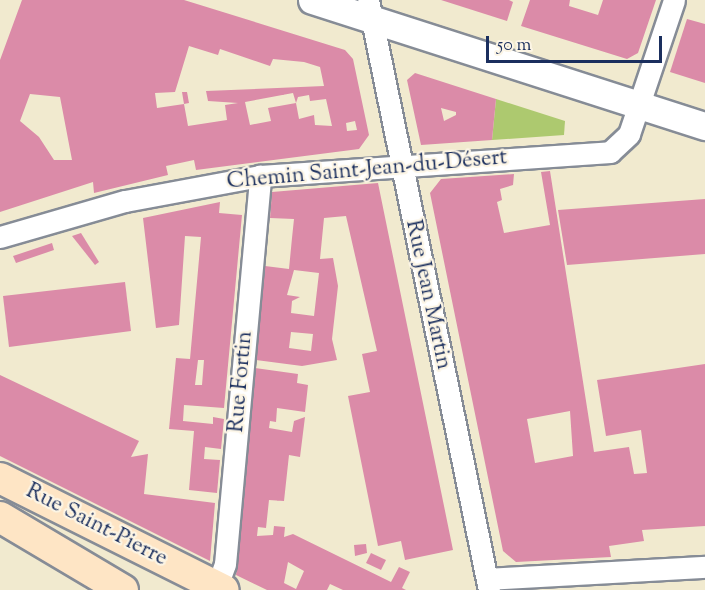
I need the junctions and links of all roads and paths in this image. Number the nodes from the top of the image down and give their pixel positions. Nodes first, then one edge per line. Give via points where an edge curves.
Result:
1 (312, 0) edge
2 (674, 0) edge
3 (370, 10) edge
4 (639, 104) junction
5 (705, 126) edge
6 (400, 165) junction
7 (261, 176) junction
8 (0, 237) edge
9 (0, 478) edge
10 (0, 517) edge
11 (705, 567) edge
12 (488, 584) edge
13 (220, 588) edge
14 (123, 590) edge

1 - 3 street
2 - 4 street, Chemin Saint-Jean-du-Désert
3 - 4 street
3 - 6 street, Rue Jean Martin
4 - 5 street
4 - 6 street, Chemin Saint-Jean-du-Désert via 626,141 610,152
6 - 7 street, Chemin Saint-Jean-du-Désert
6 - 12 street, Rue Jean Martin
7 - 8 street, Chemin Saint-Jean-du-Désert via 125,201
7 - 13 street, Rue Fortin
9 - 13 main road, Rue Saint-Pierre
10 - 14 main road, Rue Saint-Pierre
11 - 12 street

